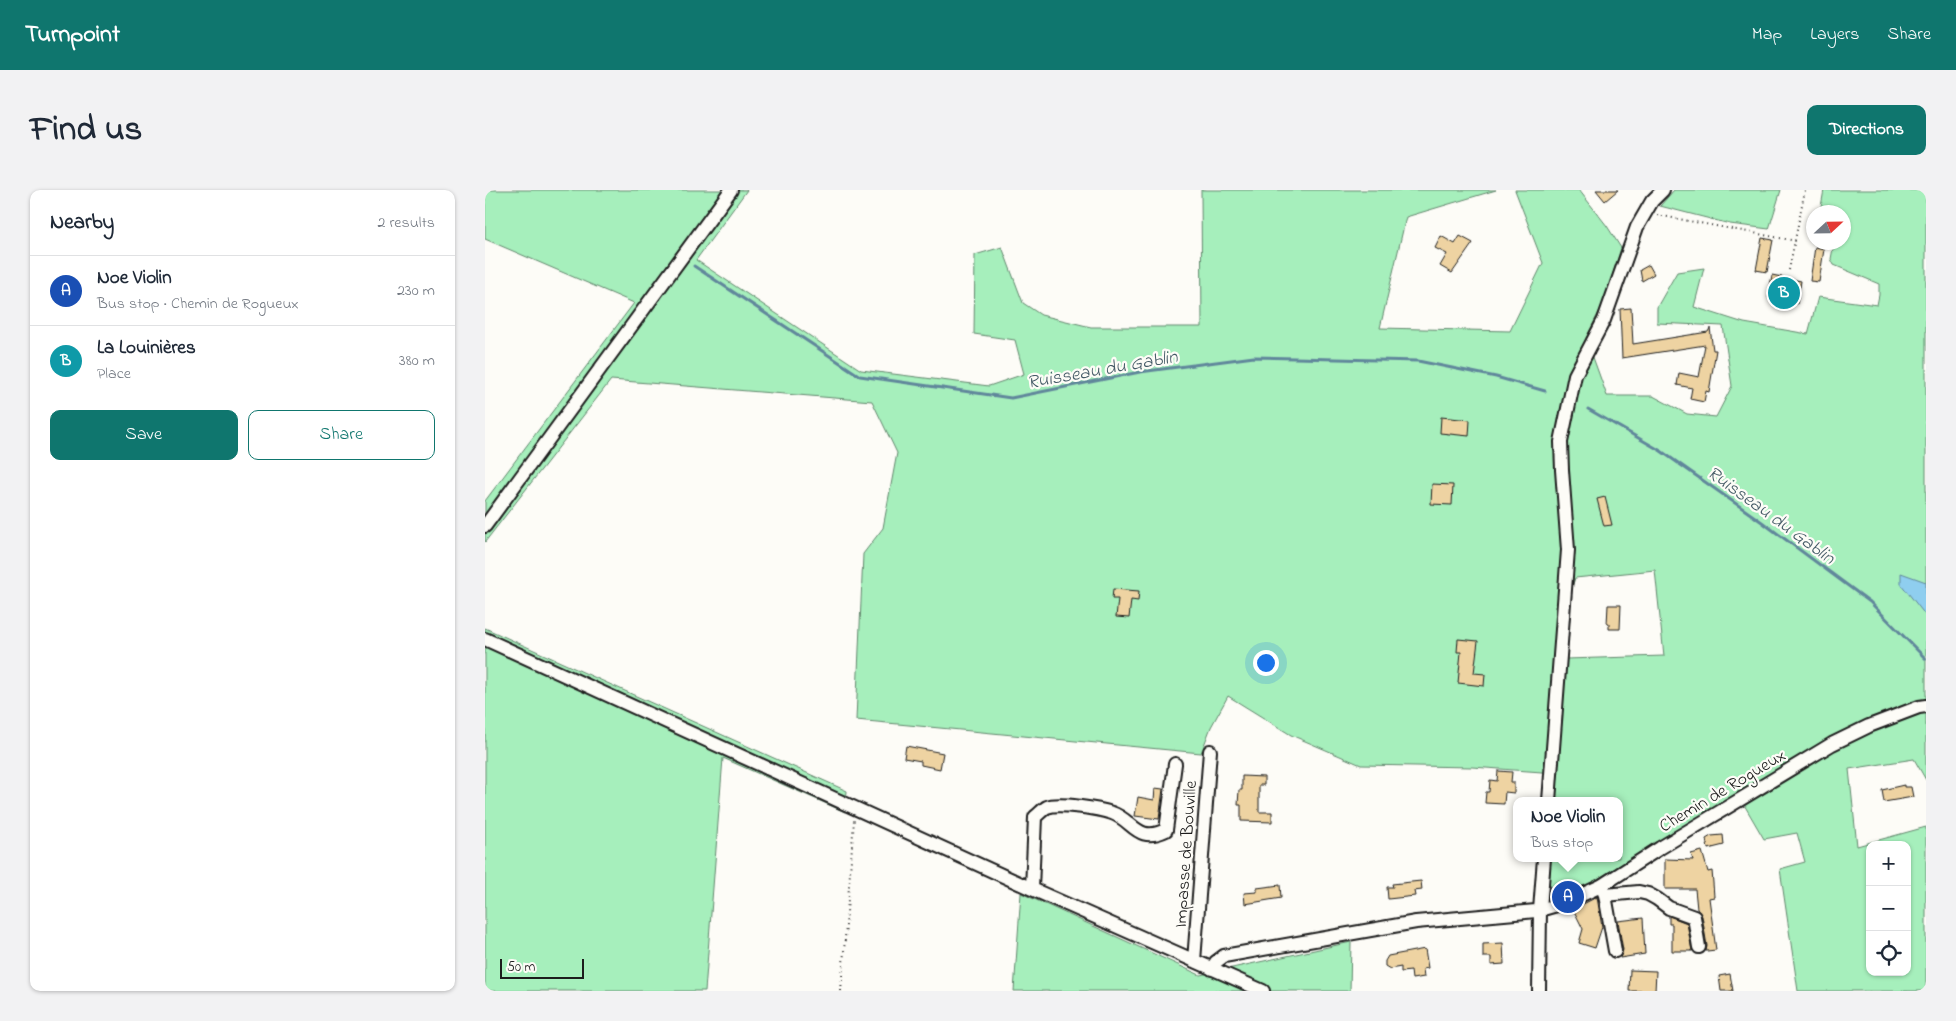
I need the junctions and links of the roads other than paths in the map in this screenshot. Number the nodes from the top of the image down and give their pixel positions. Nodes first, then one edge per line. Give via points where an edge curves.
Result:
1 (731, 190) edge
2 (1663, 190) edge
3 (485, 526) edge
4 (485, 638) edge
5 (1926, 706) edge
6 (1210, 751) dead end
7 (1175, 764) dead end
8 (1549, 797) edge
9 (1544, 862) edge
10 (1032, 888) junction
11 (1603, 891) junction
12 (1540, 910) junction
13 (1699, 947) dead end
14 (1615, 951) dead end
15 (1194, 961) junction
16 (1212, 968) junction
17 (1263, 991) edge
18 (1539, 991) edge

1 - 3 street
2 - 8 street via 1651,201 1637,227 1604,320 1575,375 1561,442 1568,550
4 - 10 street
5 - 11 street, Chemin de Rogueux via 1869,726 1832,744 1660,848
6 - 15 street, Impasse de Bouville
7 - 10 street via 1166,830 1156,835 1136,831 1114,814 1077,806 1048,807 1035,817
9 - 12 street
10 - 15 street
11 - 12 street, Chemin de Rogueux
11 - 13 street via 1648,894 1669,908 1694,917
11 - 14 street
12 - 16 street, Chemin de Rogueux via 1416,922 1233,954 1215,962
12 - 18 street
15 - 16 street
16 - 17 street

